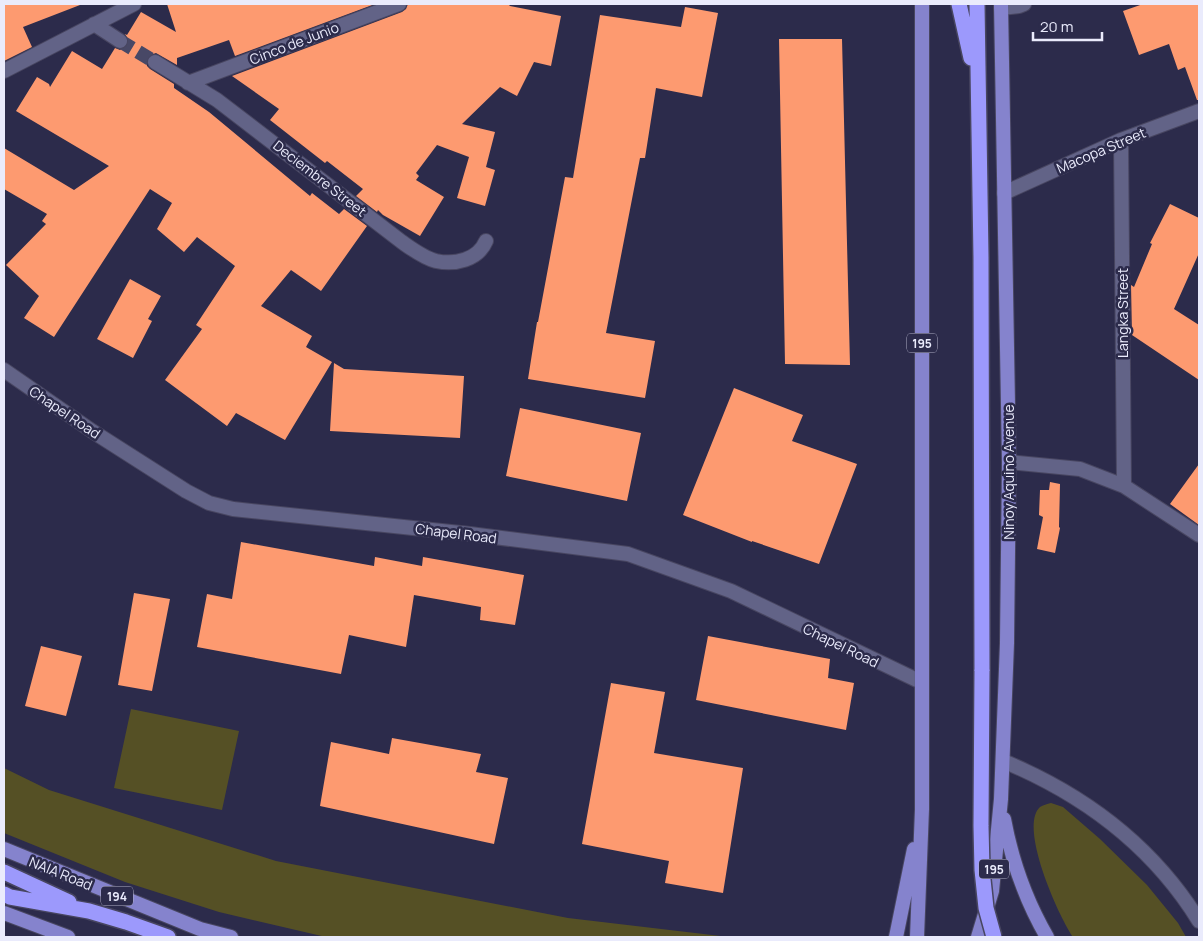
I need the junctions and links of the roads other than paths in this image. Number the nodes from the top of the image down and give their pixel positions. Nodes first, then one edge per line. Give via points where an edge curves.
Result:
1 (134, 4) edge
2 (399, 4) edge
3 (922, 4) edge
4 (959, 4) edge
5 (977, 4) edge
6 (1024, 4) edge
7 (1001, 6) edge
8 (118, 7) edge
9 (94, 24) junction
10 (120, 41) tunnel mouth
11 (155, 62) tunnel mouth
12 (4, 71) edge
13 (188, 83) junction
14 (977, 86) junction
15 (1199, 111) edge
16 (1121, 140) junction
17 (1004, 193) junction
18 (486, 241) dead end
19 (4, 370) edge
20 (1009, 462) junction
21 (1124, 486) junction
22 (1199, 535) edge
23 (922, 682) junction
24 (1003, 761) junction
25 (1001, 799) junction
26 (922, 809) junction
27 (4, 850) edge
28 (4, 872) edge
29 (4, 894) edge
30 (89, 912) junction
31 (4, 913) edge
32 (1199, 922) edge
33 (68, 937) edge
34 (166, 937) edge
35 (231, 937) edge
36 (896, 937) edge
37 (917, 937) edge
38 (978, 937) edge
39 (994, 937) edge
40 (1047, 937) edge

1 - 8 street
2 - 13 street, Cinco de Junio
3 - 23 main road, 195
4 - 14 highway
5 - 14 highway
6 - 7 street
7 - 17 main road, Ninoy Aquino Avenue / 195
8 - 9 street
9 - 10 street
9 - 12 street
11 - 13 street, Deciembre Street
13 - 18 street, Deciembre Street via 217,100 426,257 459,262 476,254
14 - 39 highway, bridge via 981,257 981,826 986,908
15 - 16 street, Macopa Street
16 - 17 street, Macopa Street
16 - 21 street, Langka Street
17 - 20 main road, Ninoy Aquino Avenue / 195
19 - 23 street, Chapel Road via 100,436 209,503 233,509 628,554 731,591
20 - 21 street via 1080,470
20 - 24 main road, Ninoy Aquino Avenue / 195
21 - 22 street
23 - 26 main road, 195
24 - 25 main road, Ninoy Aquino Avenue / 195
24 - 32 street via 1056,786 1116,826 1167,876
25 - 38 main road, Ninoy Aquino Avenue / 195 via 992,891
25 - 40 main road via 1009,849 1024,894
26 - 36 main road
26 - 37 main road, 195
27 - 35 main road, NAIA Road / 194 via 200,929
28 - 30 highway
29 - 30 highway
30 - 34 highway
31 - 33 main road

